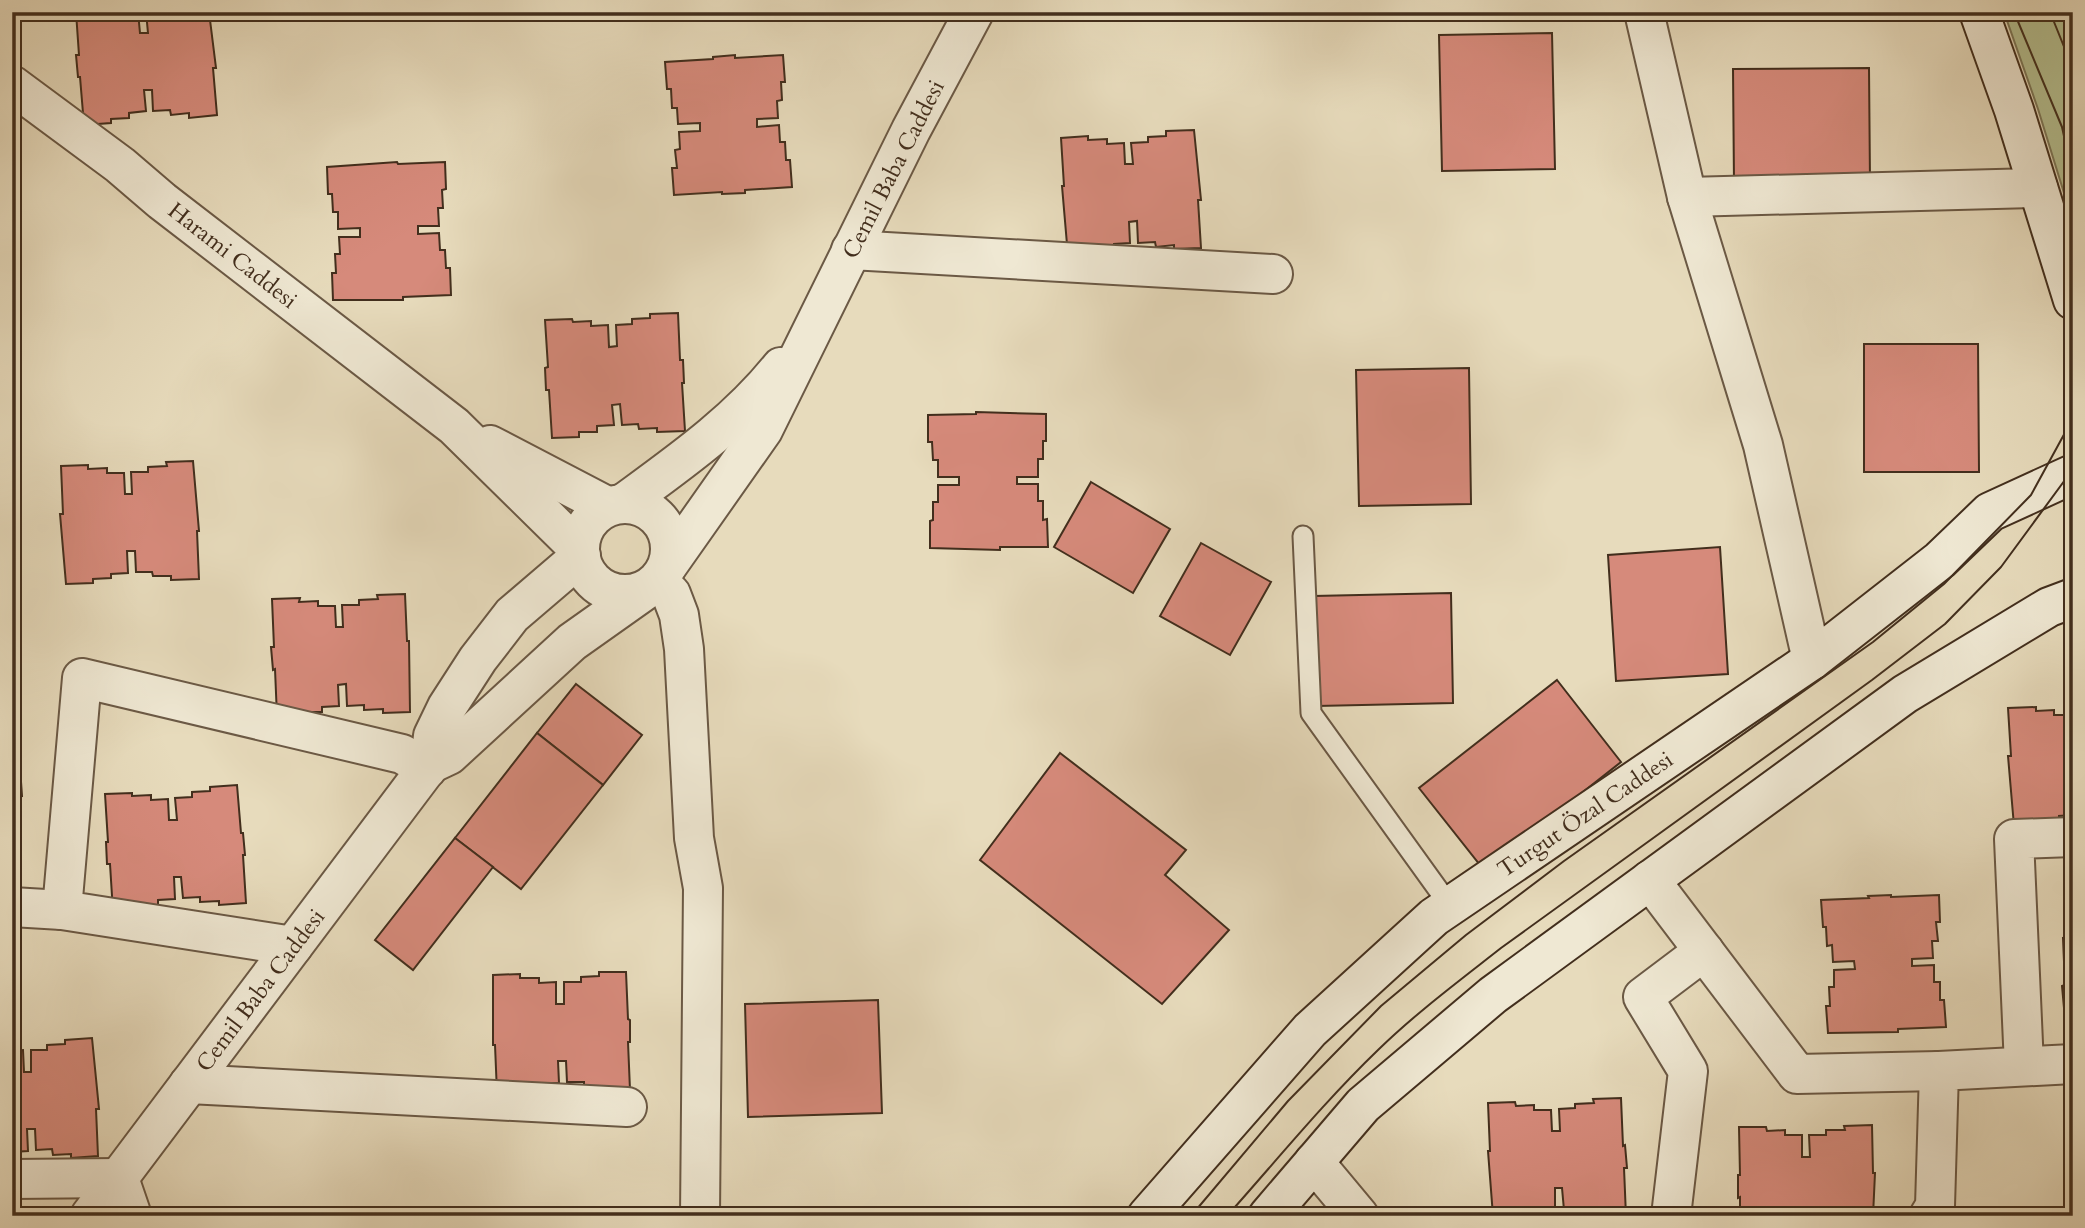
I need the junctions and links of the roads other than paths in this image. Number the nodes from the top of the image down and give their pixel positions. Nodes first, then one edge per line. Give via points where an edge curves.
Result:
1 (974, 12) edge
2 (1644, 12) edge
3 (1979, 12) edge
4 (12, 85) edge
5 (2038, 188) junction
6 (1687, 197) junction
7 (851, 250) junction
8 (1273, 274) dead end
9 (2073, 300) edge
10 (813, 328) junction
11 (454, 426) junction
12 (2073, 474) edge
13 (615, 504) junction
14 (1303, 536) dead end
15 (580, 553) junction
16 (657, 579) junction
17 (2073, 598) edge
18 (1812, 660) junction
19 (428, 766) junction
20 (2073, 837) edge
21 (1650, 880) junction
22 (1450, 906) junction
23 (12, 907) edge
24 (61, 910) junction
25 (293, 946) junction
26 (1704, 951) junction
27 (2073, 1064) edge
28 (2024, 1066) junction
29 (1939, 1071) junction
30 (190, 1084) junction
31 (627, 1107) dead end
32 (1314, 1162) junction
33 (119, 1178) junction
34 (12, 1179) edge
35 (90, 1216) edge
36 (132, 1216) edge
37 (700, 1216) edge
38 (1147, 1216) edge
39 (1268, 1216) edge
40 (1359, 1216) edge
41 (1671, 1216) edge
42 (1929, 1216) edge

1 - 7 street, Cemil Baba Caddesi
2 - 6 street
3 - 5 street
4 - 11 street, Harami Caddesi
5 - 6 street
5 - 9 street
6 - 18 street via 1763,445
7 - 8 street
7 - 10 street, Cemil Baba Caddesi
10 - 13 street, Cemil Baba Caddesi via 733,418 694,452
10 - 16 street, Cemil Baba Caddesi via 763,430
11 - 13 street
11 - 15 street
12 - 18 street, Turgut Özal Caddesi via 1990,512 1940,561
13 - 15 street via 592,517 582,532
13 - 16 street via 642,506 667,530 671,548
14 - 22 lane via 1311,713
15 - 16 street via 593,582 609,591 626,595
15 - 19 street, Cemil Baba Caddesi via 512,615 478,659 433,736
16 - 19 street, Cemil Baba Caddesi via 572,642 449,755
16 - 37 street via 679,615 694,838 703,888
17 - 21 street via 2049,607 1905,694
18 - 22 street, Turgut Özal Caddesi
19 - 24 street via 402,754 82,678
19 - 25 street, Cemil Baba Caddesi
20 - 28 street via 2014,839
21 - 26 street
21 - 32 street via 1493,995 1363,1105
22 - 38 street, Turgut Özal Caddesi via 1310,1030
23 - 24 street
24 - 25 street
25 - 30 street, Cemil Baba Caddesi
26 - 29 street via 1797,1074
26 - 41 street via 1643,997 1688,1071
27 - 28 street
28 - 29 street
29 - 42 street via 1936,1206
30 - 31 street
30 - 33 street, Cemil Baba Caddesi
32 - 39 street
32 - 40 street
33 - 34 street
33 - 35 street, Cemil Baba Caddesi
33 - 36 street

